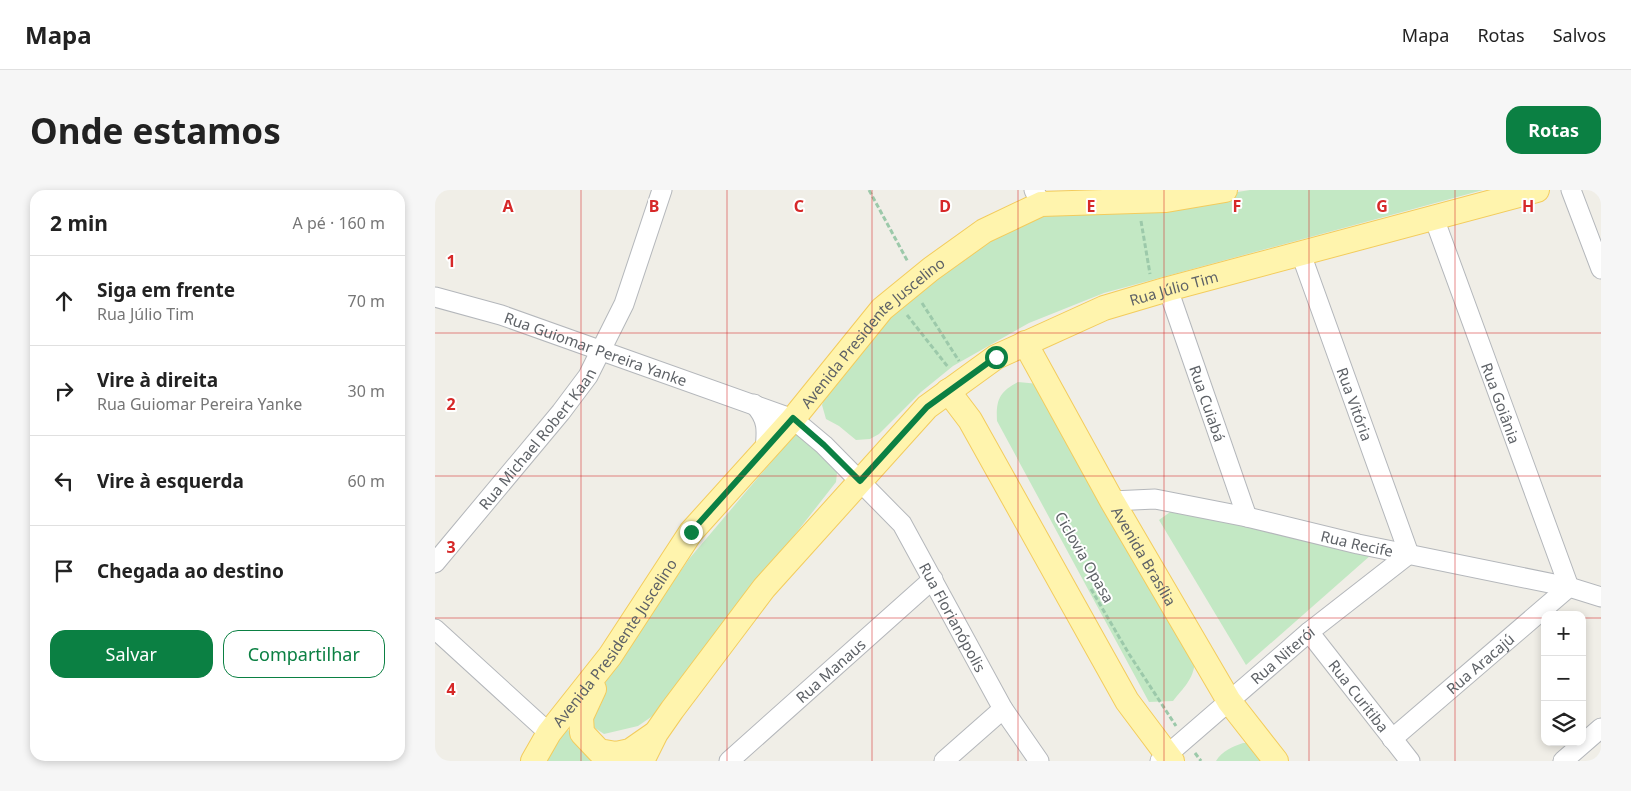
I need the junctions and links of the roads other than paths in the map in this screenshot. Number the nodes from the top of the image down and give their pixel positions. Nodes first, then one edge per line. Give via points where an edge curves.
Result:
1 (662, 190) edge
2 (1225, 190) edge
3 (1537, 190) edge
4 (1571, 190) edge
5 (1166, 195) edge
6 (1037, 197) edge
7 (1434, 218) junction
8 (1301, 254) junction
9 (1601, 269) edge
10 (1161, 291) junction
11 (435, 297) edge
12 (1025, 343) junction
13 (601, 351) junction
14 (956, 379) junction
15 (754, 404) junction
16 (793, 418) junction
17 (765, 450) junction
18 (860, 481) junction
19 (1112, 501) junction
20 (1247, 518) junction
21 (1409, 554) junction
22 (435, 563) edge
23 (933, 579) junction
24 (1569, 587) junction
25 (1601, 597) edge
26 (435, 629) edge
27 (1309, 632) junction
28 (609, 656) junction
29 (1229, 701) junction
30 (1003, 709) junction
31 (1601, 728) edge
32 (549, 733) junction
33 (656, 733) junction
34 (1392, 738) junction
35 (1166, 759) edge
36 (533, 761) edge
37 (642, 761) edge
38 (729, 761) edge
39 (944, 761) edge
40 (1039, 761) edge
41 (1276, 761) edge
42 (1410, 761) edge
43 (1563, 761) edge

1 - 13 street, Rua Michael Robert Kaan via 624,304
2 - 5 main road, Avenida Presidente Juscelino
3 - 7 main road, Rua Júlio Tim
4 - 9 street
5 - 6 main road, Avenida Presidente Juscelino via 1137,201
6 - 16 main road, Avenida Presidente Juscelino via 931,269 882,309
7 - 8 main road, Rua Júlio Tim
7 - 24 street, Rua Goiânia
8 - 10 main road, Rua Júlio Tim
8 - 21 street, Rua Vitória
10 - 12 main road, Rua Júlio Tim via 1104,308
10 - 20 street, Rua Cuiabá
11 - 13 street, Rua Guiomar Pereira Yanke via 501,315
12 - 14 main road, Rua Júlio Tim
12 - 19 main road, Avenida Brasília
13 - 15 street, Rua Guiomar Pereira Yanke
13 - 22 street, Rua Michael Robert Kaan via 588,376 561,412
14 - 18 main road, Rua Júlio Tim
14 - 35 main road via 970,420 1127,700
15 - 16 street, Rua Guiomar Pereira Yanke
15 - 17 street via 762,413 767,432
16 - 17 main road, Avenida Presidente Juscelino
16 - 18 street, Rua Guiomar Pereira Yanke
17 - 28 main road, Avenida Presidente Juscelino via 691,532
18 - 23 street, Rua Florianópolis via 902,524
18 - 33 main road via 764,588
19 - 20 street, Rua Recife via 1155,499
19 - 29 main road, Avenida Brasília
20 - 21 street, Rua Recife
21 - 24 street, Rua Recife
21 - 27 street, Rua Niterói
23 - 30 street, Rua Florianópolis
23 - 38 street, Rua Manaus
24 - 25 street, Rua Recife
24 - 34 street, Rua Aracajú
26 - 32 street
27 - 29 street, Rua Niterói
27 - 34 street, Rua Curitiba
28 - 32 main road, Avenida Presidente Juscelino
28 - 33 main road via 581,717 582,733 599,751 616,754 630,751
29 - 35 street, Rua Niterói
29 - 41 main road, Avenida Brasília
30 - 39 street
30 - 40 street, Rua Florianópolis
31 - 43 street
32 - 36 main road, Avenida Presidente Juscelino
33 - 37 main road
34 - 42 street, Rua Curitiba

